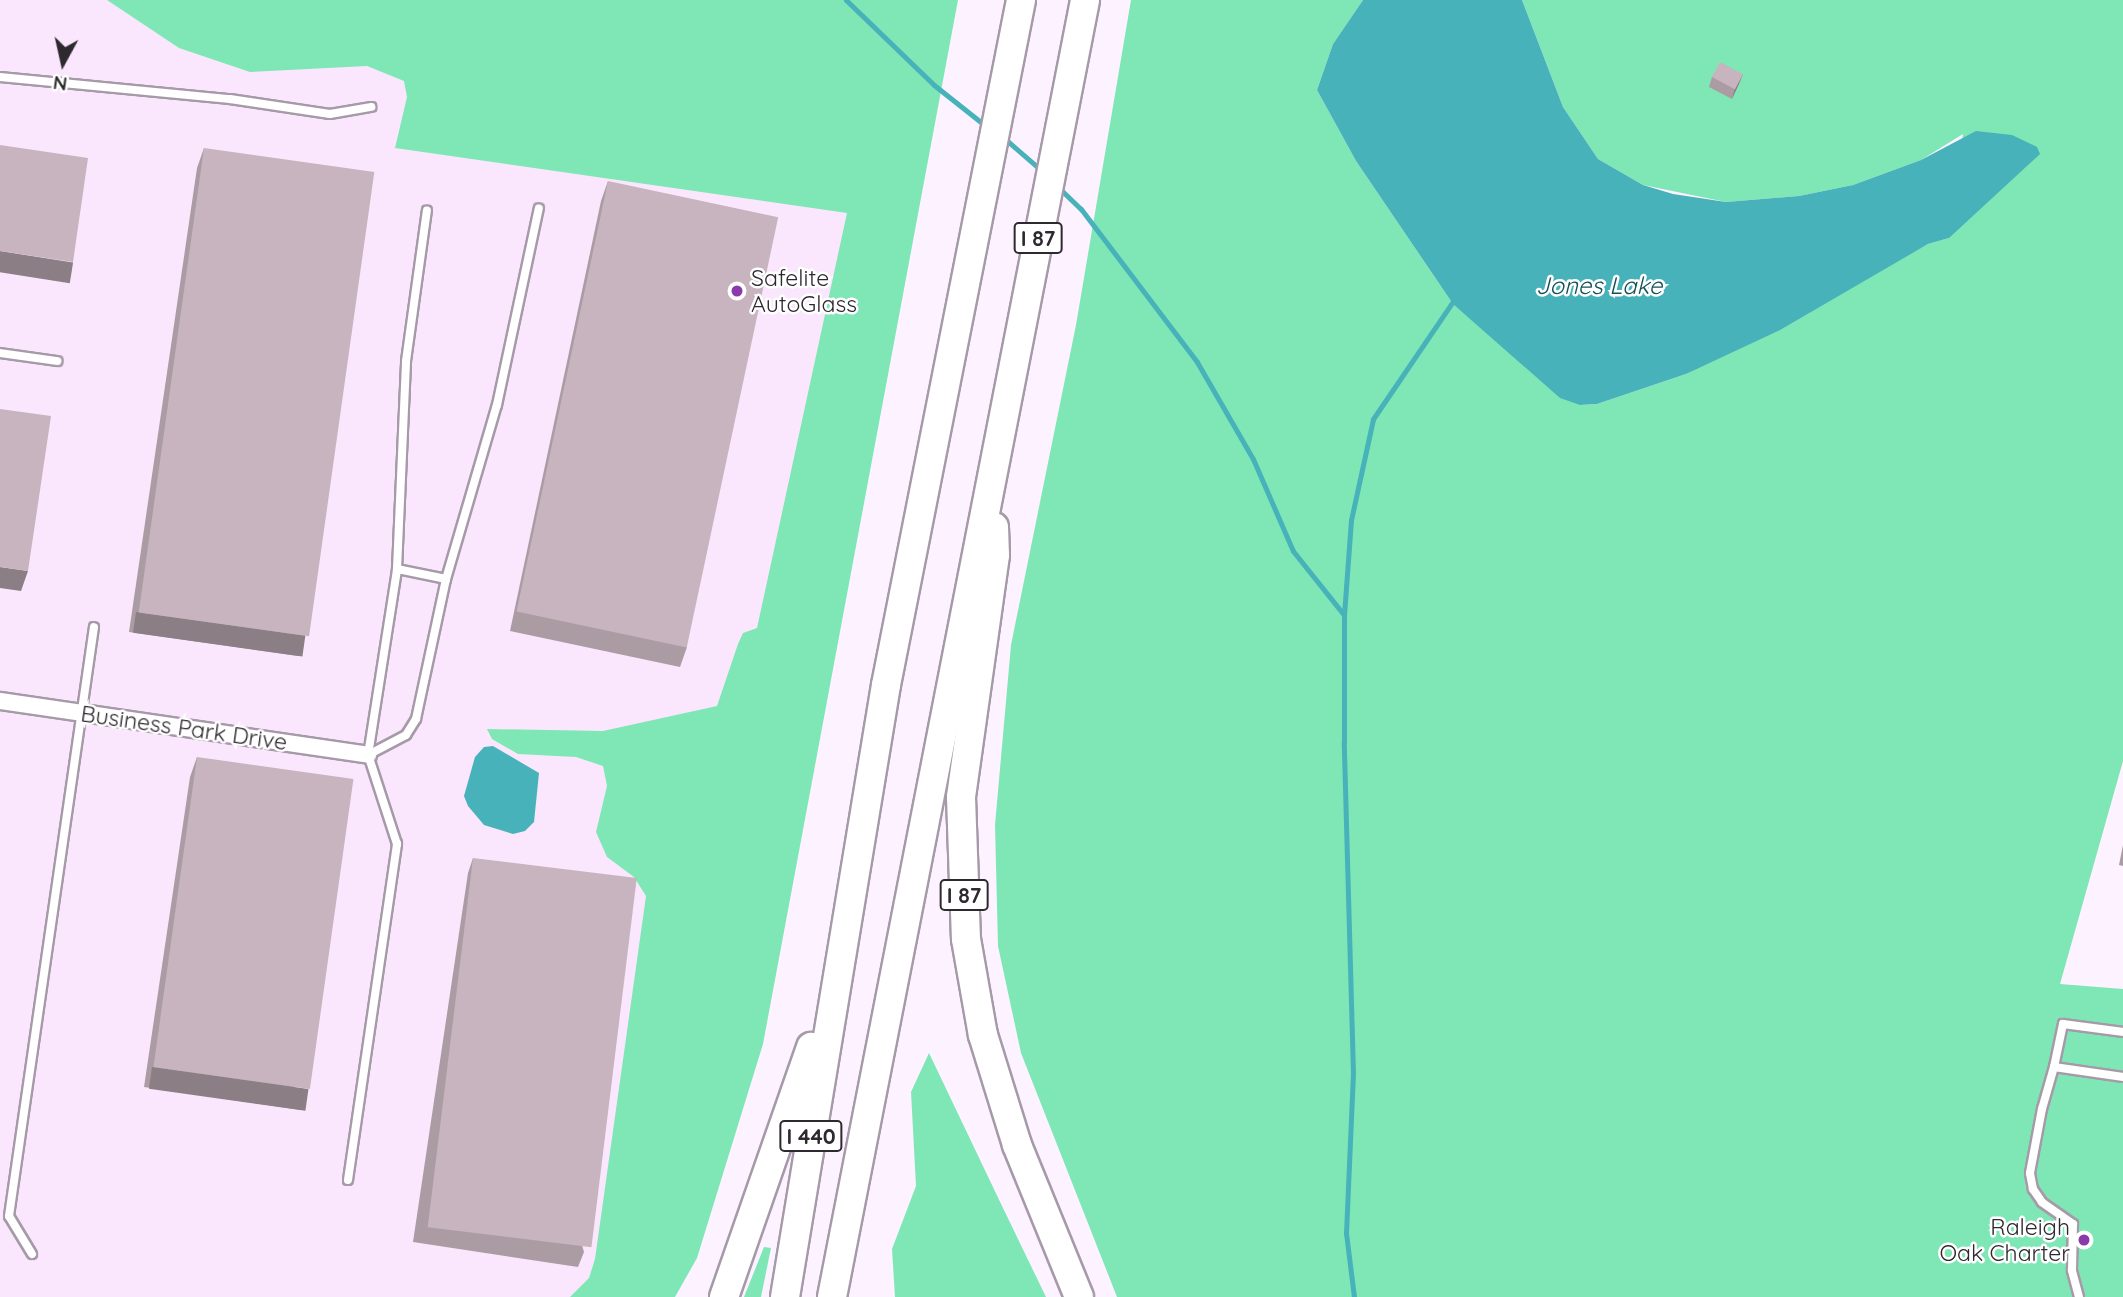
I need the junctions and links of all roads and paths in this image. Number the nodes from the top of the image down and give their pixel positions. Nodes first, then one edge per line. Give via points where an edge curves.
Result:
1 (1021, 0) edge
2 (1085, 0) edge
3 (0, 77) edge
4 (371, 107) dead end
5 (539, 208) dead end
6 (427, 210) dead end
7 (0, 353) edge
8 (57, 361) dead end
9 (991, 477) junction
10 (397, 569) junction
11 (446, 579) junction
12 (94, 627) dead end
13 (0, 701) edge
14 (82, 713) junction
15 (368, 755) junction
16 (835, 975) junction
17 (2123, 1032) edge
18 (2054, 1067) junction
19 (2123, 1077) edge
20 (348, 1180) dead end
21 (5, 1217) edge
22 (32, 1254) dead end
23 (724, 1297) edge
24 (785, 1297) edge
25 (832, 1297) edge
26 (1079, 1297) edge
27 (2079, 1297) edge

1 - 16 highway, I 87 via 886,685
2 - 9 highway, I 87
3 - 4 lane via 230,99 330,114
5 - 11 lane via 497,405
6 - 10 lane via 406,361
7 - 8 lane
9 - 25 highway, I 440
9 - 26 highway, I 87 via 995,555 961,797 966,939 987,1048 1017,1145
10 - 11 lane
10 - 15 lane
11 - 15 lane via 416,719 406,735
12 - 14 lane
13 - 14 street, Business Park Drive
14 - 15 street, Business Park Drive
14 - 21 lane
15 - 20 lane via 397,844
16 - 23 highway, I 87 via 751,1231
16 - 24 highway, I 440
17 - 18 lane via 2063,1024
18 - 19 lane
18 - 27 lane via 2030,1173 2042,1202 2073,1224 2072,1270
21 - 22 lane

